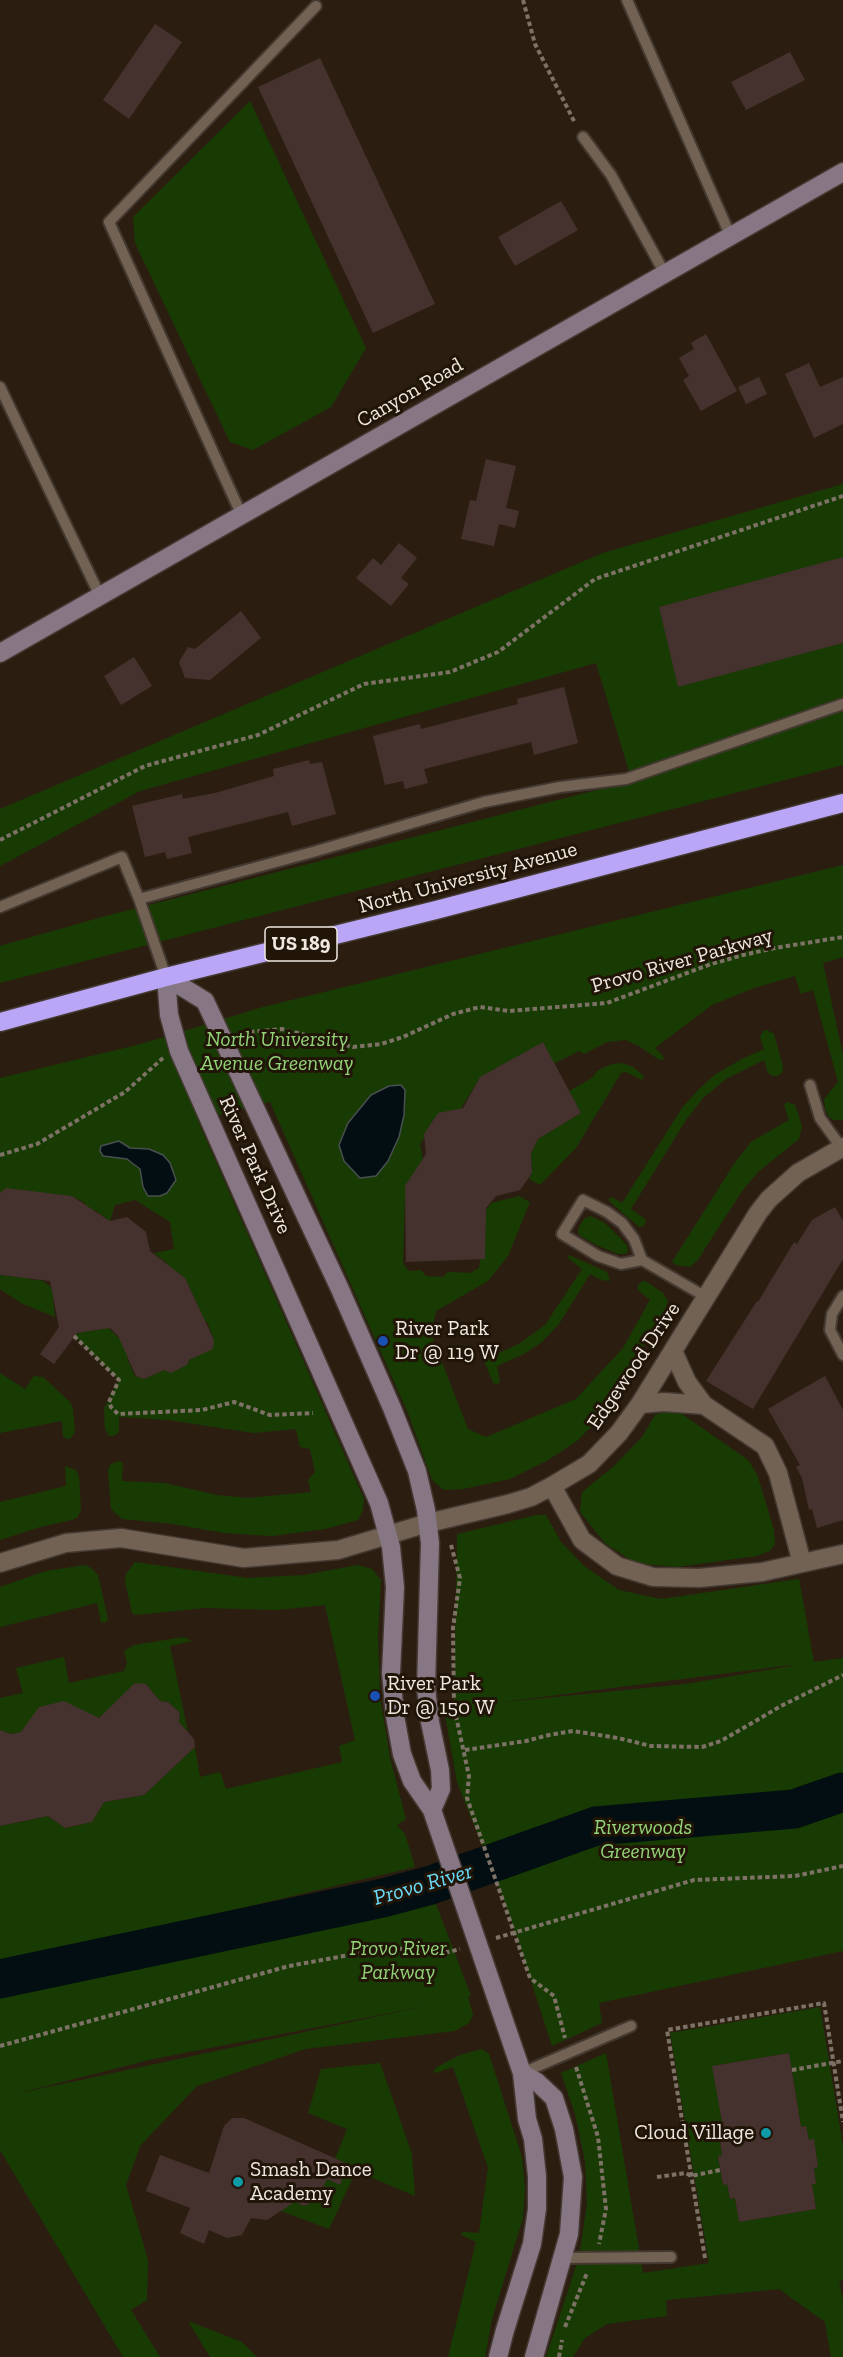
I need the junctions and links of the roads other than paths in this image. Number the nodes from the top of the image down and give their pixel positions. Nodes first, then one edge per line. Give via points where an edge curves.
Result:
1 (627, 0) edge
2 (316, 6) dead end
3 (583, 137) road end
4 (843, 172) edge
5 (730, 237) junction
6 (665, 274) junction
7 (0, 387) edge
8 (242, 516) junction
9 (100, 596) junction
10 (0, 653) edge
11 (843, 704) edge
12 (843, 803) edge
13 (139, 899) junction
14 (0, 907) edge
15 (166, 977) junction
16 (0, 1022) edge
17 (810, 1085) dead end
18 (842, 1148) edge
19 (642, 1260) junction
20 (706, 1296) junction
21 (843, 1296) edge
22 (673, 1351) junction
23 (843, 1355) edge
24 (640, 1404) junction
25 (704, 1405) junction
26 (552, 1486) junction
27 (428, 1523) junction
28 (397, 1533) junction
29 (843, 1554) edge
30 (0, 1563) edge
31 (802, 1563) junction
32 (432, 1810) junction
33 (631, 2026) dead end
34 (522, 2073) junction
35 (671, 2257) dead end
36 (562, 2258) junction
37 (498, 2357) edge
38 (534, 2357) edge

1 - 5 lane
2 - 8 lane via 110,222
3 - 6 lane via 611,175
4 - 5 street, Canyon Road
5 - 6 street, Canyon Road
6 - 8 street, Canyon Road
7 - 9 lane
8 - 9 street, Canyon Road
9 - 10 street, Canyon Road
11 - 13 lane via 626,779 484,802
12 - 15 highway, North University Avenue / US 189
13 - 14 lane via 122,857
13 - 15 lane
15 - 16 highway, North University Avenue / US 189
15 - 27 street, River Park Drive via 205,1001 392,1408 417,1471
15 - 28 street, River Park Drive via 169,1015 180,1051 379,1503
17 - 18 lane via 820,1118
18 - 20 street, Edgewood Drive via 798,1173 769,1199
19 - 19 lane via 622,1223 583,1200 562,1234 598,1256 621,1264
19 - 20 lane
20 - 22 street, Edgewood Drive
21 - 23 lane via 832,1314 830,1330
22 - 24 street, Edgewood Drive
22 - 25 street via 687,1382
24 - 25 street
24 - 26 street, Edgewood Drive via 606,1449
25 - 31 street via 765,1446 778,1473
26 - 27 street, Edgewood Drive via 508,1504
26 - 31 street via 582,1540 617,1566 653,1578 762,1572
27 - 28 street, Edgewood Drive
27 - 32 street, River Park Drive via 426,1688 441,1790
28 - 30 street, Edgewood Drive via 338,1550 244,1558 121,1538 66,1543
28 - 32 street, River Park Drive via 391,1673 395,1716 412,1781
29 - 31 street
32 - 34 street, River Park Drive
33 - 34 lane
34 - 36 street via 554,2098 564,2130 573,2177 573,2208
34 - 37 street, River Park Drive via 533,2139 537,2209 532,2244
35 - 36 lane
36 - 38 street

